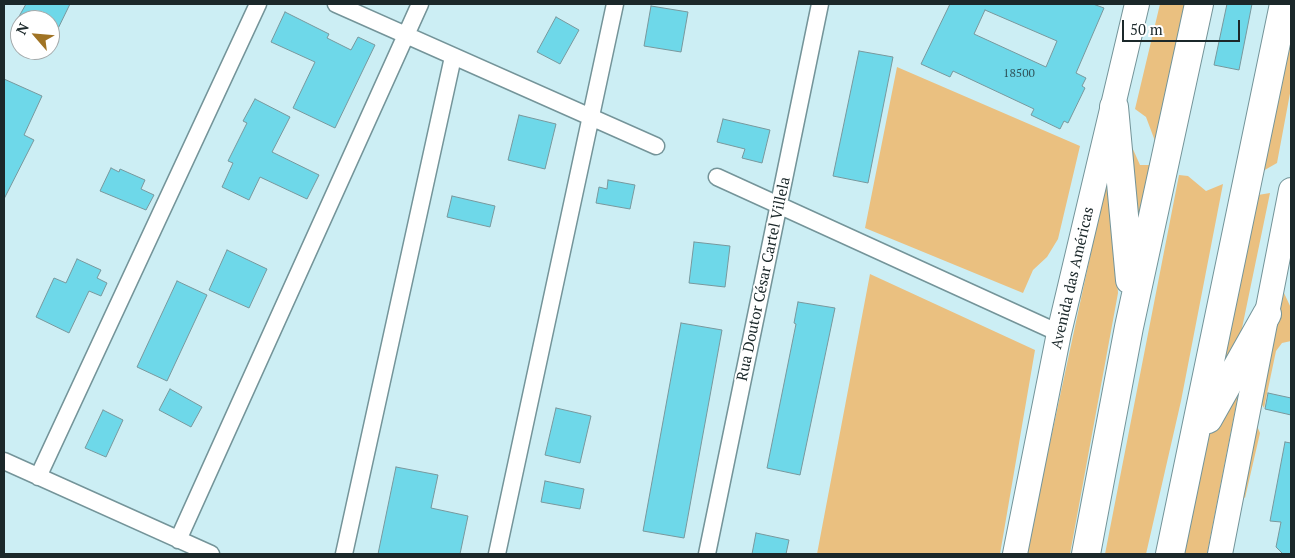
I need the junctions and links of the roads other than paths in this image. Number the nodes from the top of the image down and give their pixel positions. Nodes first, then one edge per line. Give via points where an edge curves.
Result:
1 (258, 4) edge
2 (336, 4) edge
3 (420, 4) edge
4 (615, 4) edge
5 (820, 4) edge
6 (1137, 4) edge
7 (1198, 4) edge
8 (1284, 4) edge
9 (405, 35) junction
10 (453, 57) junction
11 (1114, 107) junction
12 (590, 117) junction
13 (656, 146) dead end
14 (717, 177) dead end
15 (1291, 190) edge
16 (779, 206) junction
17 (1267, 314) junction
18 (1130, 327) junction
19 (1059, 333) junction
20 (1195, 442) junction
21 (4, 461) edge
22 (38, 477) junction
23 (178, 540) junction
24 (208, 554) edge
25 (344, 554) edge
26 (497, 554) edge
27 (707, 554) edge
28 (1015, 554) edge
29 (1086, 554) edge
30 (1170, 554) edge
31 (1220, 554) edge

1 - 22 street
2 - 9 street
3 - 9 street
4 - 12 street
5 - 16 street, Rua Doutor César Cartel Villela
6 - 11 main road, Avenida das Américas
7 - 18 highway
8 - 20 highway
9 - 10 street
9 - 23 street
10 - 12 street
10 - 25 street
11 - 18 highway via 1130,272
11 - 19 main road, Avenida das Américas
12 - 13 street
12 - 26 street
14 - 16 street
15 - 17 main road
16 - 19 street
16 - 27 street, Rua Doutor César Cartel Villela
17 - 20 highway
17 - 31 main road
18 - 29 highway
19 - 28 main road, Avenida das Américas
20 - 30 highway
21 - 22 street
22 - 23 street
23 - 24 street

